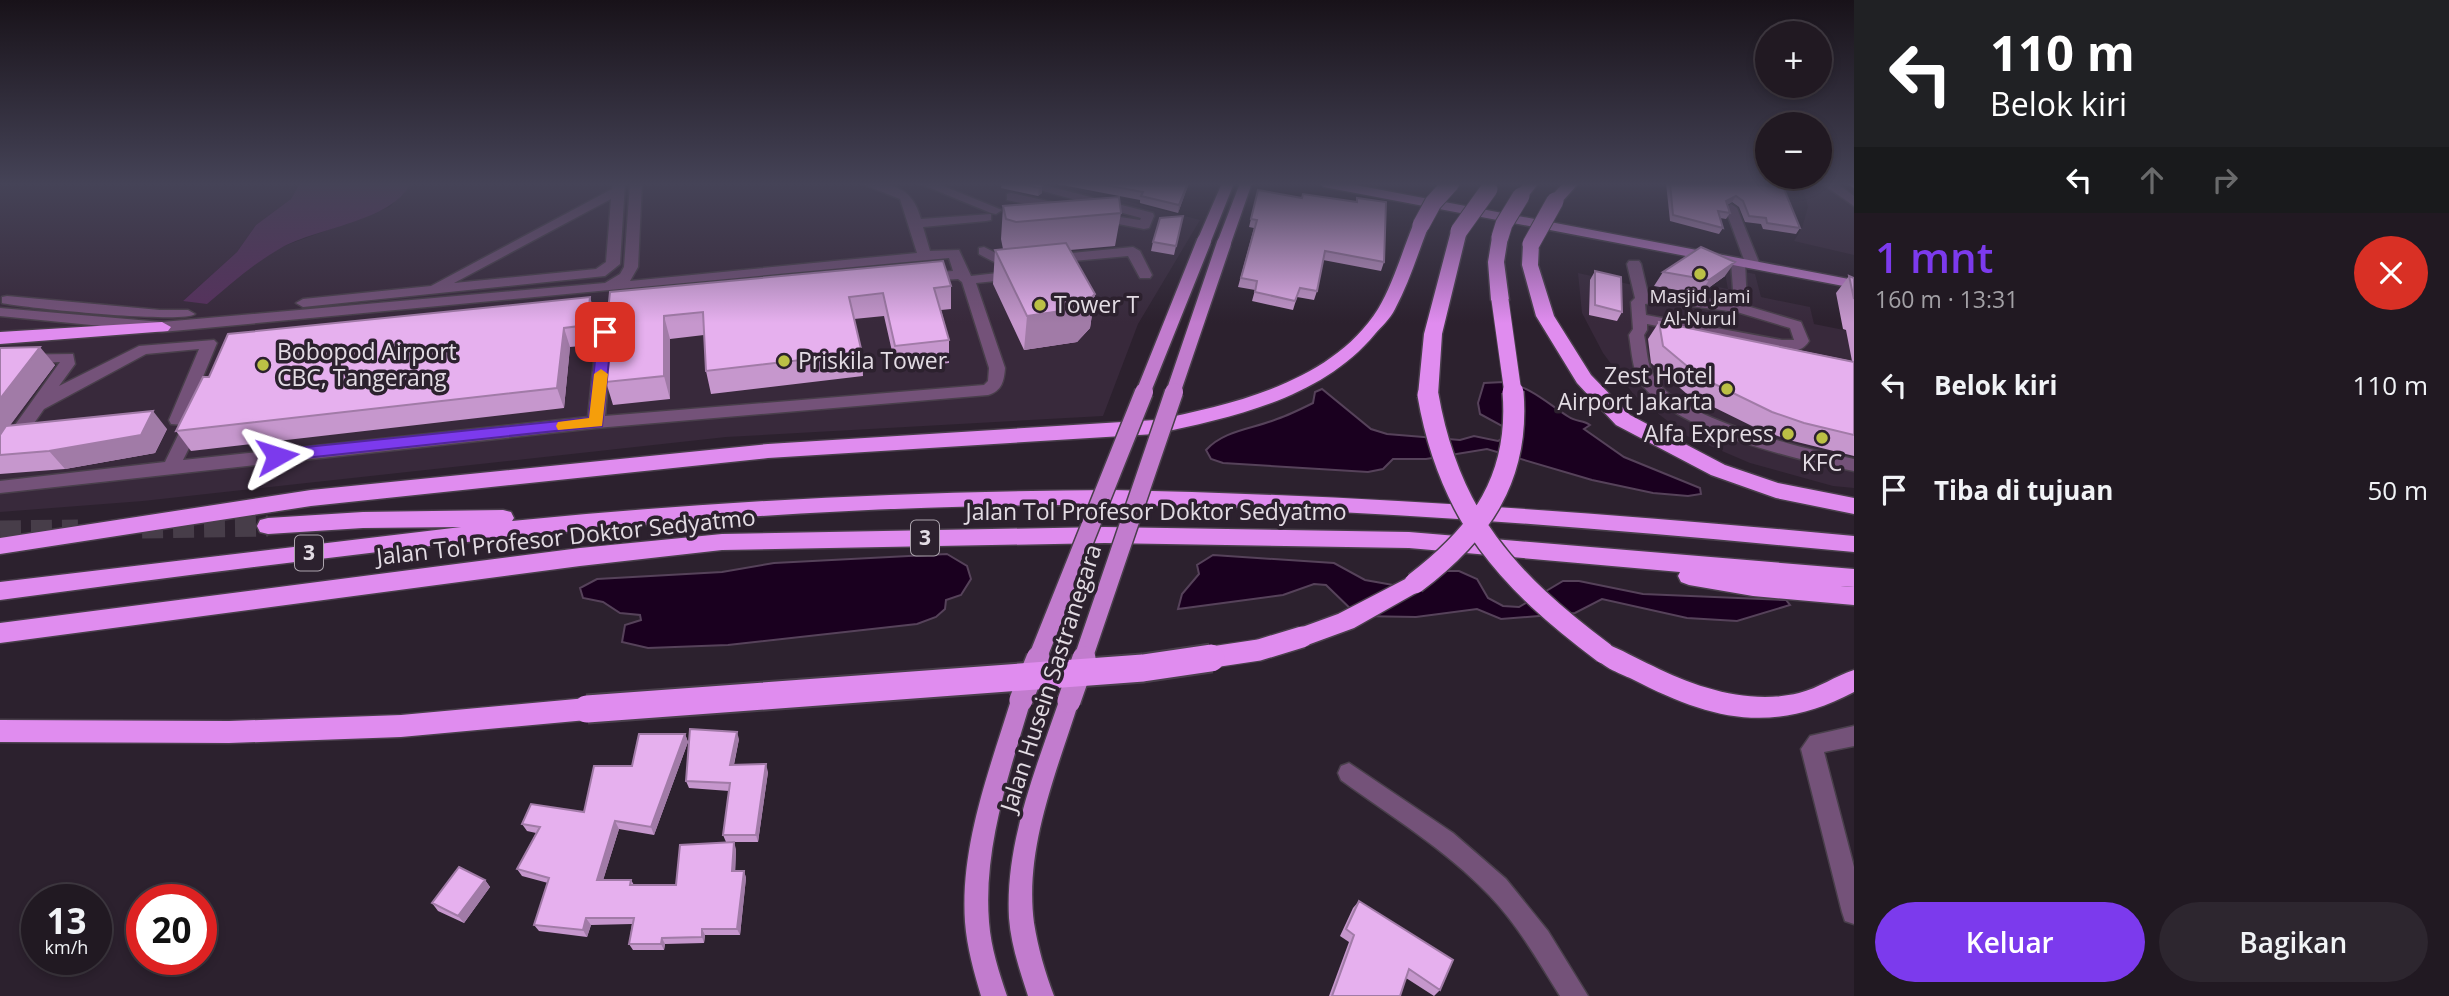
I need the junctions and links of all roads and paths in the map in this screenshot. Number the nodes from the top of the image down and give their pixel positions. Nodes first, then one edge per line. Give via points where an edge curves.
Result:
1 (541, 229) edge
2 (616, 229) edge
3 (633, 229) edge
4 (915, 229) edge
5 (1209, 229) edge
6 (1229, 229) edge
7 (1419, 229) edge
8 (1460, 229) edge
9 (1502, 229) edge
10 (1539, 229) edge
11 (1596, 229) edge
12 (1738, 229) edge
13 (984, 251) dead end
14 (1746, 255) junction
15 (917, 256) junction
16 (1634, 264) dead end
17 (1037, 266) junction
18 (1071, 268) edge
19 (1145, 275) dead end
20 (965, 278) junction
21 (1854, 284) edge
22 (608, 287) junction
23 (427, 291) junction
24 (1642, 299) junction
25 (0, 300) edge
26 (648, 305) edge
27 (1738, 308) junction
28 (607, 309) junction
29 (0, 312) edge
30 (553, 314) edge
31 (222, 317) junction
32 (1639, 324) junction
33 (162, 327) junction
34 (0, 338) edge
35 (209, 343) junction
36 (0, 360) edge
37 (1802, 361) edge
38 (38, 405) junction
39 (596, 422) junction
40 (0, 459) edge
41 (1854, 465) edge
42 (171, 467) junction
43 (0, 487) edge
44 (1854, 506) edge
45 (618, 517) junction
46 (268, 526) tunnel mouth
47 (1854, 544) edge
48 (0, 546) edge
49 (1534, 550) junction
50 (1854, 578) edge
51 (0, 591) edge
52 (1854, 596) edge
53 (0, 633) edge
54 (1854, 680) edge
55 (0, 731) edge
56 (1854, 736) edge
57 (1349, 773) dead end
58 (1854, 912) edge
59 (994, 996) edge
60 (1041, 996) edge
61 (1575, 996) edge

1 - 23 street
2 - 23 street via 613,264 606,271 584,277
3 - 22 street via 631,267 626,277
4 - 15 street
5 - 59 main road, Jalan Husein Sastranegara, bridge via 1021,700 985,823 978,857 978,929
6 - 60 main road, Jalan Husein Sastranegara, bridge via 1030,828 1019,887 1024,945
7 - 48 highway, bridge via 1386,310 1352,349 1317,375 1261,400 1208,416 1155,427 768,451 311,498
8 - 54 highway, bridge via 1433,334 1428,395 1442,461 1487,545 1544,607 1604,653 1682,688 1752,707 1788,706 1811,701
9 - 55 highway, bridge via 1496,262 1516,411 1510,454 1494,499 1473,530 1441,562 1415,583 1346,621 1259,650 1143,668 401,726 229,732
10 - 44 highway, bridge via 1531,244 1530,265 1545,316 1584,379 1623,420 1718,470 1776,490
11 - 14 main road
12 - 14 street
13 - 17 street via 1000,261
14 - 21 main road
14 - 27 street
15 - 20 street via 954,253
15 - 20 street via 917,278
15 - 22 street
16 - 24 street
17 - 18 street
17 - 19 street via 1133,251
17 - 20 street
20 - 39 street via 997,368 996,382 988,390
22 - 31 street
23 - 31 street
24 - 27 street via 1654,296
24 - 32 street via 1636,305
25 - 31 street
26 - 28 street
27 - 32 street via 1796,325 1802,341 1797,346 1782,345
28 - 30 street
28 - 39 street
29 - 33 street
31 - 33 street
31 - 35 street
32 - 37 street
32 - 41 street via 1636,335 1648,381 1669,402 1763,440
33 - 34 highway
35 - 38 street via 144,349
35 - 42 street via 177,420 198,412
36 - 38 street via 68,358
38 - 40 street
39 - 42 street
42 - 43 street
45 - 46 highway via 363,520
45 - 47 highway, Jalan Tol Profesor Doktor Sedyatmo / 3 via 868,502 1150,497 1622,522
45 - 51 highway, Jalan Tol Profesor Doktor Sedyatmo / 3
49 - 50 highway, Jalan Tol Profesor Doktor Sedyatmo / 3
49 - 52 highway via 1753,587
49 - 53 highway, Jalan Tol Profesor Doktor Sedyatmo / 3 via 1409,540 1105,535 722,542
56 - 58 street via 1818,743 1812,749
57 - 61 street via 1497,887 1529,925

